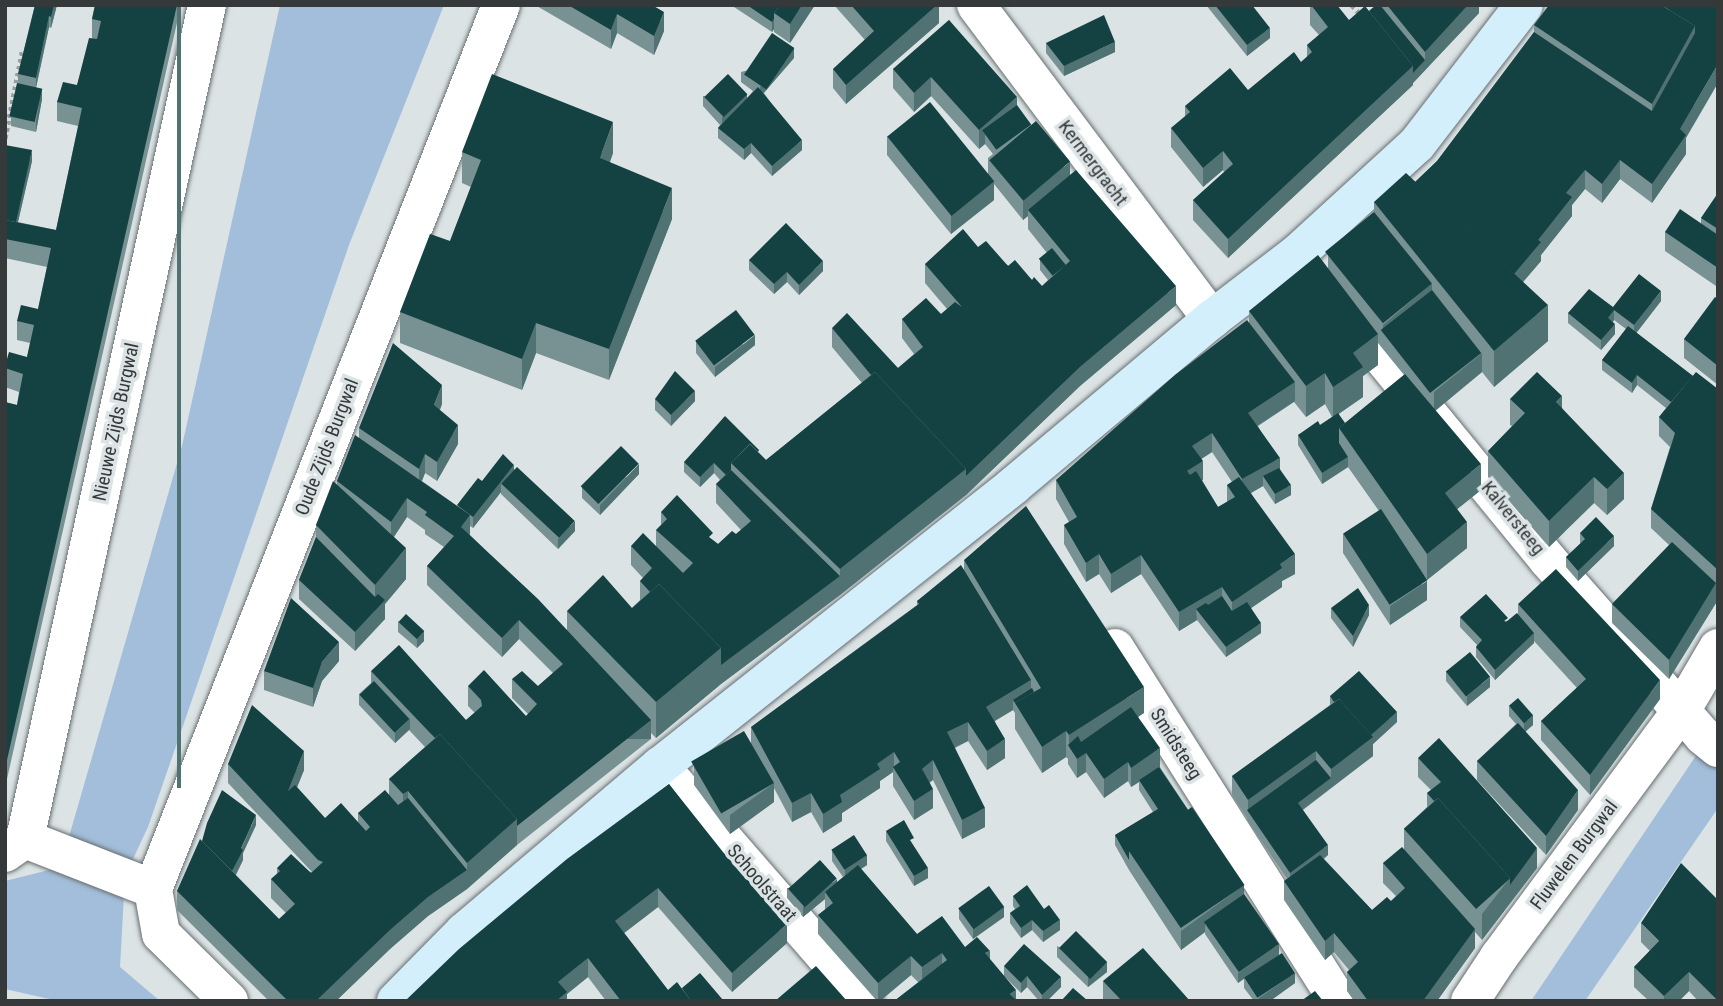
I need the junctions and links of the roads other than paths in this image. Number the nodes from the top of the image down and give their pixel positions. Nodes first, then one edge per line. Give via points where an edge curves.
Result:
1 (207, 5) edge
2 (501, 5) edge
3 (976, 5) edge
4 (1524, 5) edge
5 (1298, 253) junction
6 (1212, 319) junction
7 (1013, 486) junction
8 (1035, 522) edge
9 (1094, 615) edge
10 (1718, 648) edge
11 (1701, 732) edge
12 (660, 765) junction
13 (28, 847) edge
14 (134, 881) junction
15 (229, 1001) edge
16 (396, 1001) edge
17 (864, 1001) edge
18 (1338, 1001) edge
19 (1470, 1001) edge

1 - 13 street, Nieuwe Zijds Burgwal
2 - 14 street, Oude Zijds Burgwal
3 - 6 street, Kermergracht
4 - 5 street via 1417,144
5 - 6 street
5 - 11 street, Kalversteeg via 1548,560
6 - 7 street
7 - 8 street
7 - 12 street
9 - 18 street, Smidsteeg
10 - 11 street, Fluwelen Burgwal
11 - 19 street, Fluwelen Burgwal via 1499,957
12 - 16 street via 464,932
12 - 17 street, Schoolstraat
13 - 14 street, Nieuwe Zijds Burgwal
14 - 15 street via 161,934

